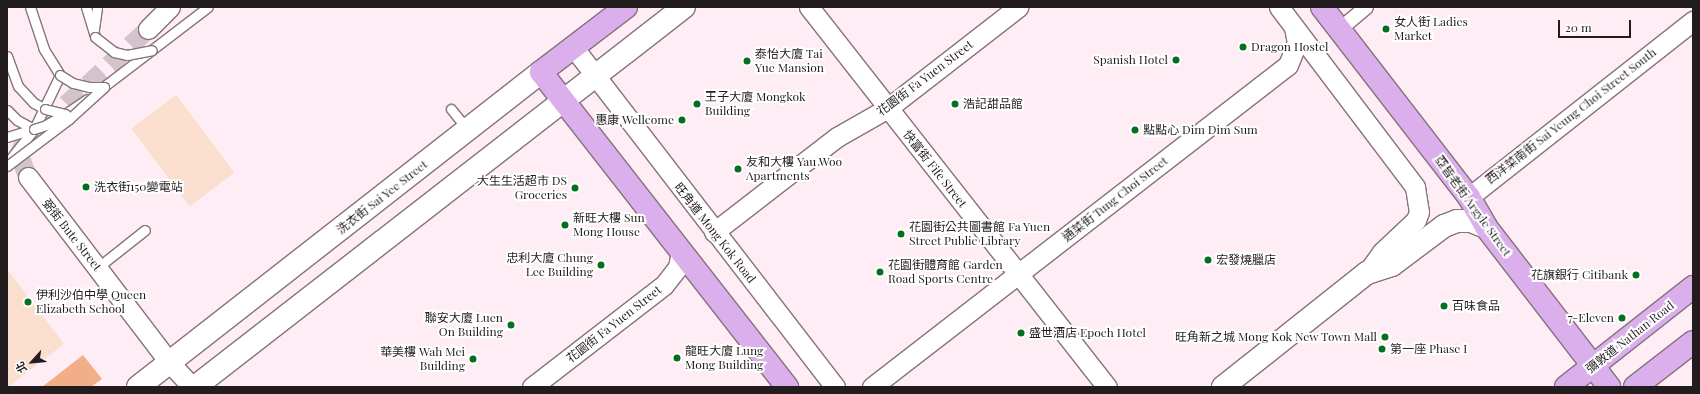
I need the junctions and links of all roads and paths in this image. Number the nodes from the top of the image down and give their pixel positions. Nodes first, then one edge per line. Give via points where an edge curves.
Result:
1 (30, 7) edge
2 (86, 7) edge
3 (97, 7) edge
4 (170, 7) edge
5 (208, 7) edge
6 (626, 7) edge
7 (684, 7) edge
8 (809, 7) edge
9 (1018, 7) edge
10 (1278, 7) edge
11 (1322, 7) edge
12 (1366, 7) edge
13 (1693, 22) edge
14 (1294, 27) junction
15 (148, 29) tunnel mouth
16 (1339, 30) junction
17 (95, 37) junction
18 (574, 48) junction
19 (152, 50) junction
20 (7, 56) edge
21 (541, 72) junction
22 (60, 75) junction
23 (596, 77) junction
24 (104, 87) junction
25 (564, 102) junction
26 (888, 108) junction
27 (46, 109) junction
28 (451, 109) dead end
29 (7, 110) edge
30 (65, 114) junction
31 (34, 129) junction
32 (468, 130) junction
33 (7, 136) edge
34 (7, 165) edge
35 (28, 178) tunnel mouth
36 (1469, 197) junction
37 (1486, 227) junction
38 (145, 230) dead end
39 (714, 232) junction
40 (681, 251) junction
41 (97, 268) junction
42 (1367, 273) junction
43 (1017, 275) junction
44 (1693, 287) edge
45 (1693, 342) edge
46 (170, 362) junction
47 (1592, 366) junction
48 (138, 387) edge
49 (192, 387) edge
50 (195, 387) edge
51 (532, 387) edge
52 (786, 387) edge
53 (836, 387) edge
54 (872, 387) edge
55 (1107, 387) edge
56 (1223, 387) edge
57 (1566, 387) edge
58 (1608, 387) edge
59 (1635, 387) edge

1 - 22 lane via 44,49
2 - 17 lane
3 - 17 lane
4 - 15 street
5 - 19 lane
6 - 18 main road, 洗衣街 Sai Yee Street
7 - 23 main road
8 - 26 street, 快富街 Fife Street
9 - 26 street, 花園街 Fa Yuen Street
10 - 14 street
11 - 16 main road, 亞皆老街 Argyle Street
12 - 16 street
13 - 36 street, 西洋菜南街 Sai Yeung Choi Street South
14 - 42 street via 1408,174 1419,198 1416,220 1382,252
14 - 43 street, 通菜街 Tung Choi Street via 1297,43 1288,65
16 - 36 main road, 亞皆老街 Argyle Street
17 - 19 lane, bridge via 103,46 127,55
18 - 21 main road, 洗衣街 Sai Yee Street
18 - 23 street, 旺角道 Mong Kok Road
19 - 24 lane
20 - 27 lane via 18,86 34,103
21 - 25 main road
21 - 32 main road, 洗衣街 Sai Yee Street
22 - 24 lane, bridge via 74,83
22 - 27 lane
23 - 25 main road
23 - 39 street, 旺角道 Mong Kok Road
24 - 30 lane, bridge
24 - 34 lane, bridge via 69,119
25 - 40 main road
25 - 50 main road
26 - 39 street, 花園街 Fa Yuen Street via 837,137
26 - 43 street, 快富街 Fife Street
27 - 30 lane, bridge
27 - 31 lane
28 - 32 lane
29 - 31 lane via 17,120
30 - 31 lane, bridge
31 - 33 lane
31 - 34 lane
32 - 46 main road, 洗衣街 Sai Yee Street
35 - 41 street, 弼街 Bute Street
36 - 37 main road, 亞皆老街 Argyle Street
37 - 42 main road via 1471,221 1457,221 1444,226 1392,265
37 - 47 main road, 亞皆老街 Argyle Street
38 - 41 lane
39 - 53 street, 旺角道 Mong Kok Road
40 - 51 street, 花園街 Fa Yuen Street via 678,267 664,285
40 - 52 main road
41 - 46 street, 弼街 Bute Street
42 - 56 main road
43 - 54 street, 通菜街 Tung Choi Street
43 - 55 street, 快富街 Fife Street
44 - 47 main road, 彌敦道 Nathan Road
45 - 59 main road
46 - 48 main road, 洗衣街 Sai Yee Street
46 - 49 street, 弼街 Bute Street
47 - 57 main road, 彌敦道 Nathan Road
47 - 58 main road, 亞皆老街 Argyle Street

